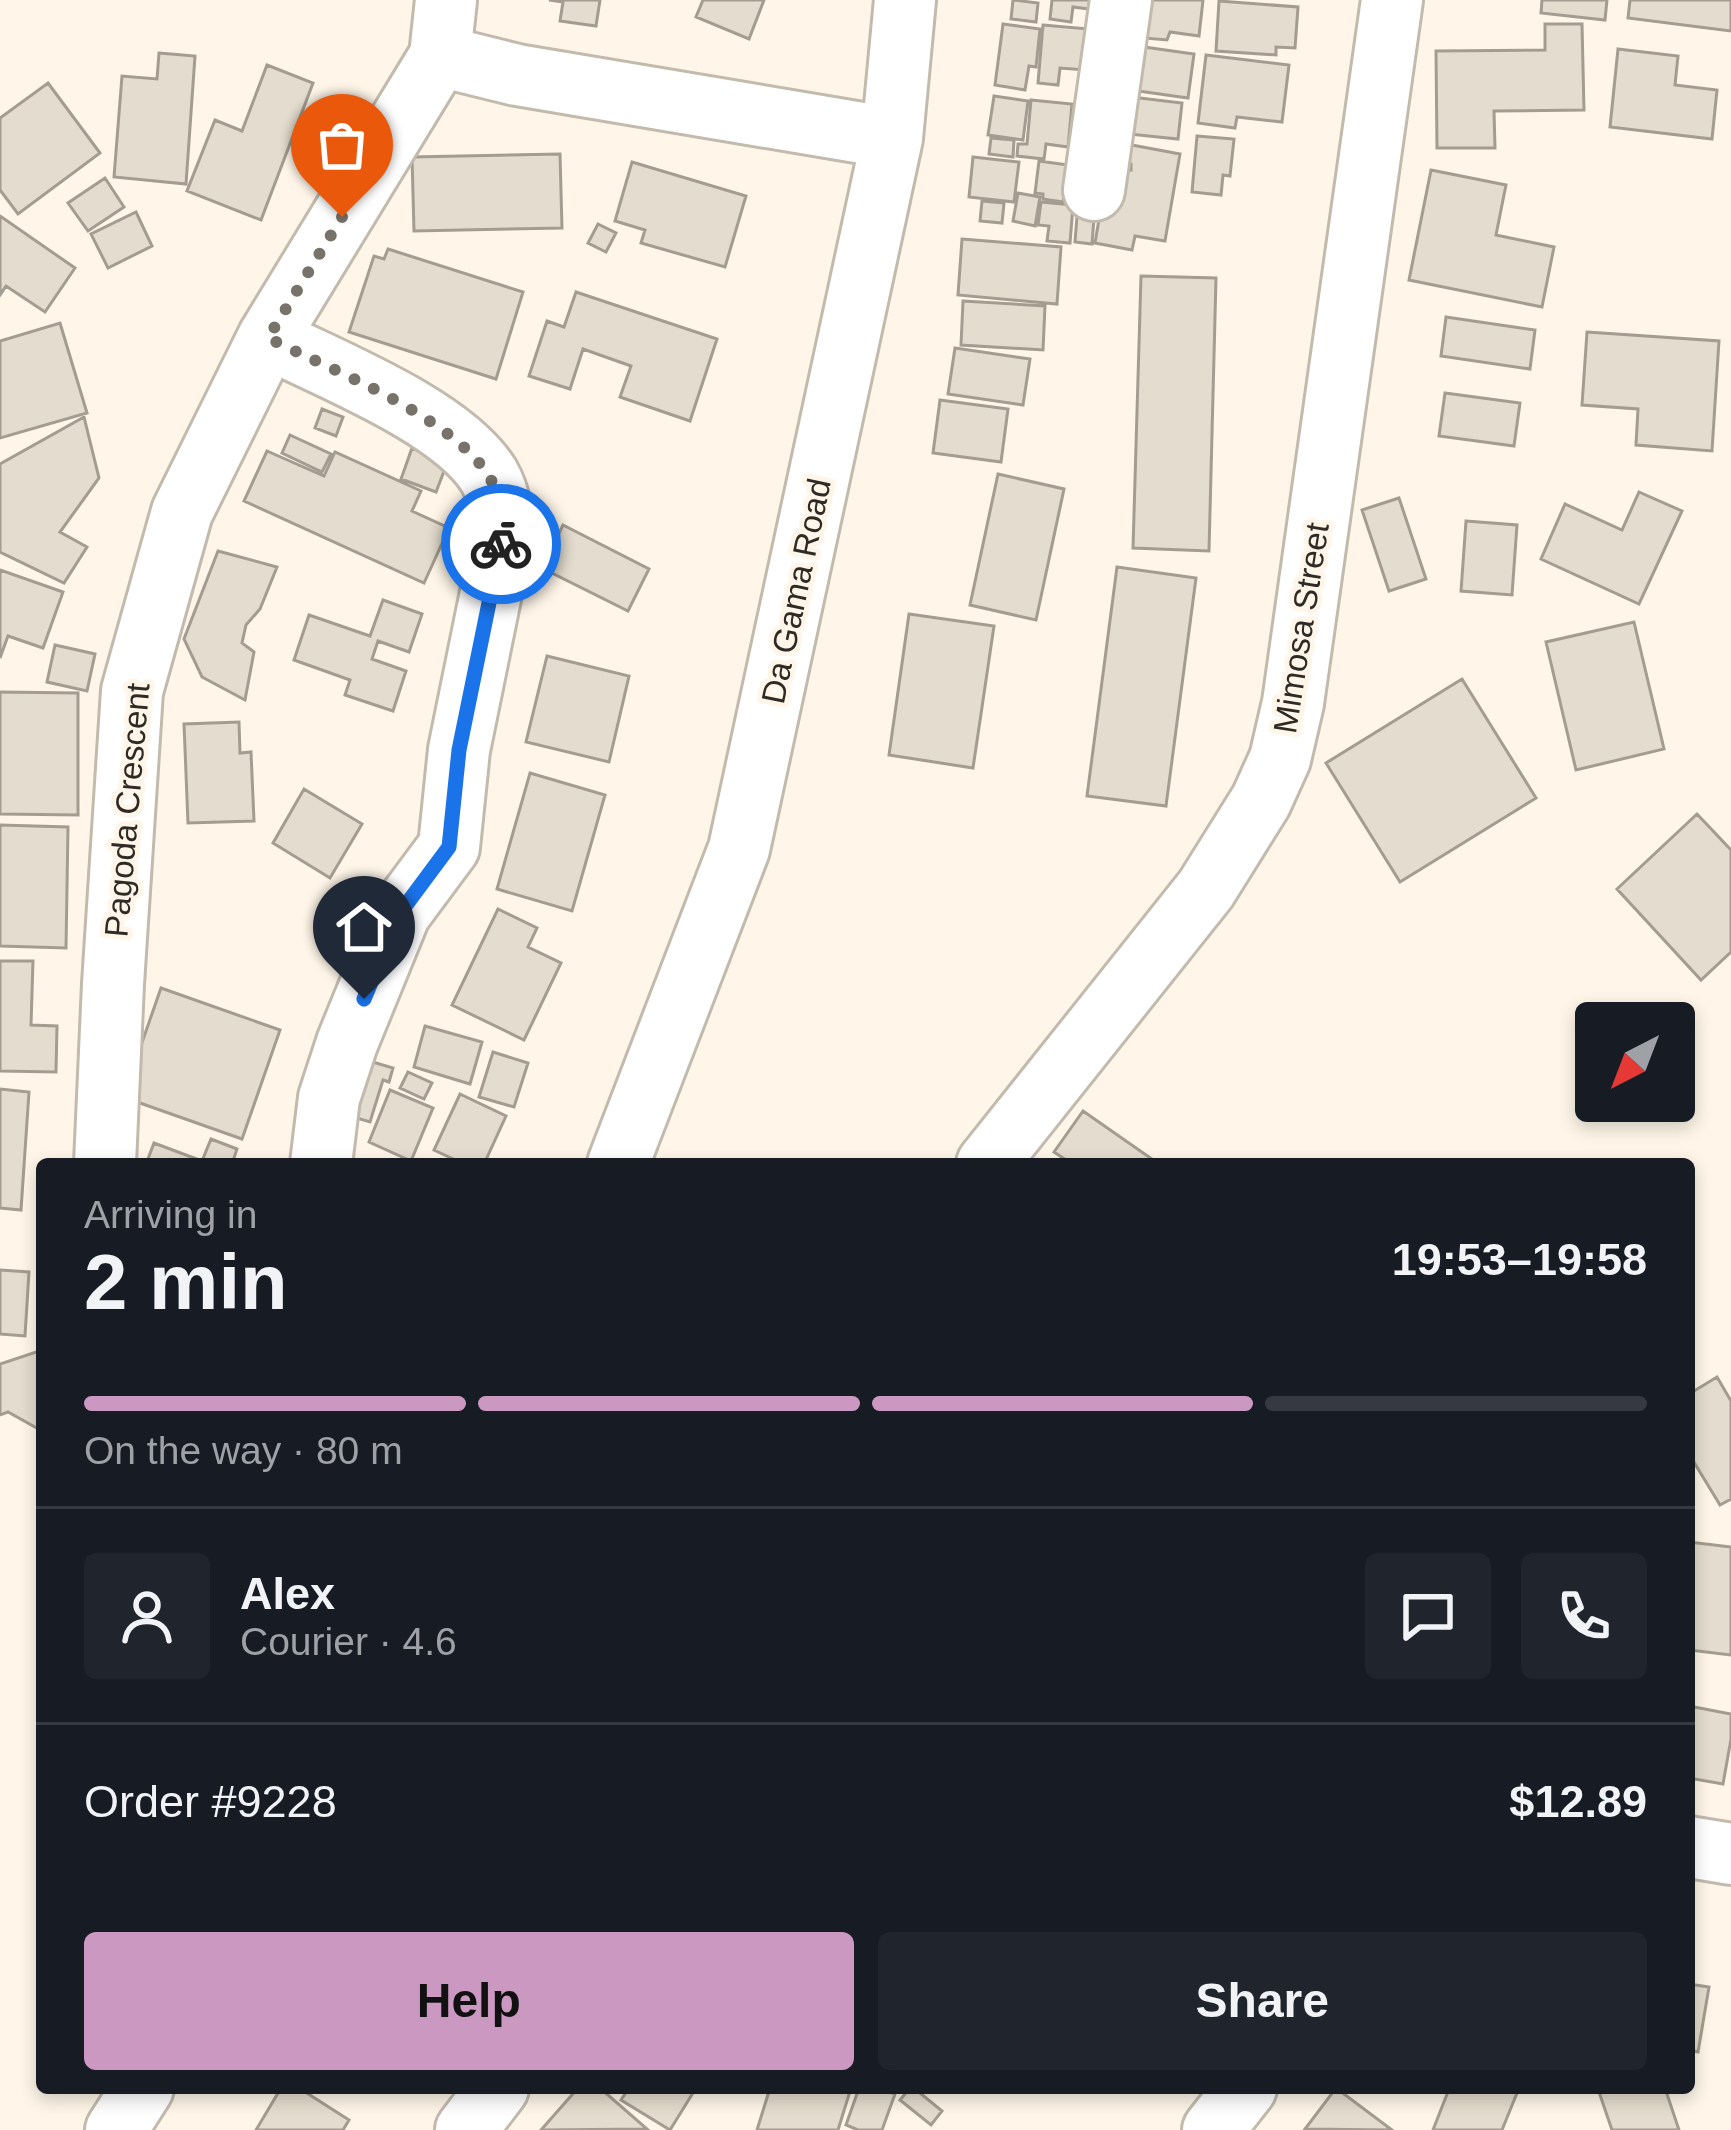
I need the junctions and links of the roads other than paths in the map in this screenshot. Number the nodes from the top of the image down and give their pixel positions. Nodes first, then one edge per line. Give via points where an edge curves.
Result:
1 (904, 0) edge
2 (1120, 0) edge
3 (1392, 0) edge
4 (443, 28) edge
5 (892, 138) junction
6 (1094, 190) dead end
7 (268, 338) junction
8 (105, 1158) edge
9 (322, 1158) edge
10 (620, 1158) edge
11 (991, 1158) edge
12 (1695, 1848) edge
13 (1731, 1854) edge
14 (139, 2094) edge
15 (493, 2094) edge
16 (1241, 2094) edge
17 (116, 2130) edge
18 (466, 2130) edge
19 (1213, 2130) edge

1 - 5 street, Da Gama Road
2 - 6 street
3 - 11 street, Mimosa Street via 1280,759 1206,889
4 - 5 street, Pagoda Crescent via 517,75
4 - 7 street, Pagoda Crescent
5 - 10 street, Da Gama Road via 740,849
7 - 8 street, Pagoda Crescent via 182,512 132,692
7 - 9 street via 460,444 488,474 502,506 449,847 400,913 346,1043
12 - 13 street
14 - 17 street
15 - 18 street
16 - 19 street

